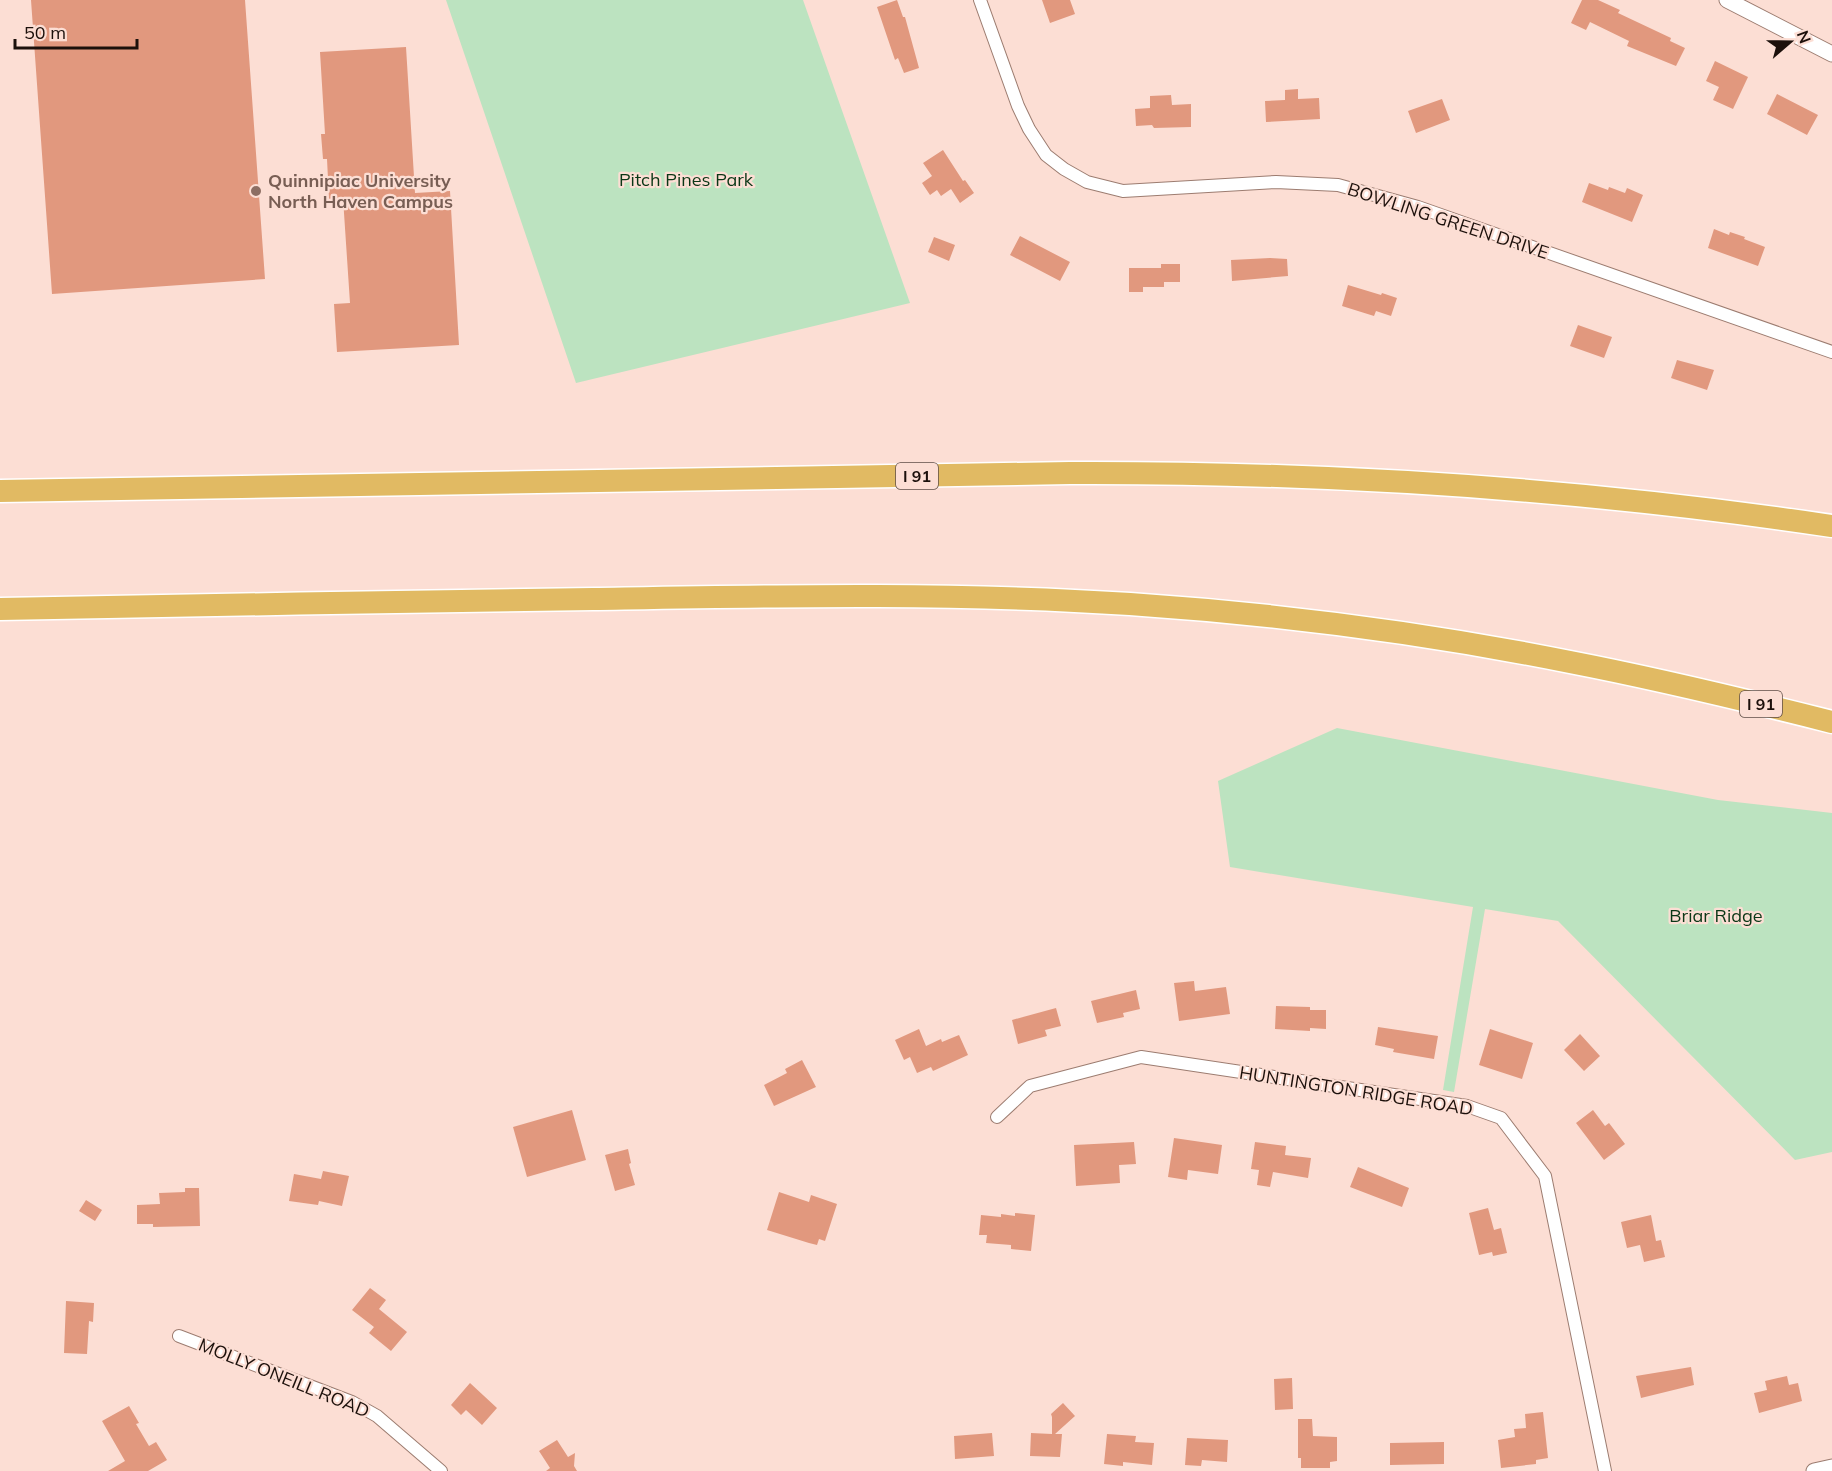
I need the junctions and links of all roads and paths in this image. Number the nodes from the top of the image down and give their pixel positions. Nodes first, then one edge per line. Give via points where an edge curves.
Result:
1 (980, 0) edge
2 (1727, 0) edge
3 (1832, 54) edge
4 (1832, 352) edge
5 (0, 491) edge
6 (1832, 526) edge
7 (0, 609) edge
8 (1832, 722) edge
9 (997, 1117) dead end
10 (179, 1336) dead end
11 (1832, 1467) edge
12 (441, 1471) edge
13 (1605, 1471) edge
14 (1814, 1471) edge

1 - 4 street, BOWLING GREEN DRIVE via 1029,129 1046,155 1087,183 1123,190 1276,182 1338,185 1418,207
2 - 3 street
5 - 6 highway, I 91 via 1070,473 1230,474 1534,489
7 - 8 highway, I 91 via 878,595 1132,604 1356,628 1515,651 1654,679
9 - 13 street, HUNTINGTON RIDGE ROAD via 1030,1086 1142,1057 1467,1106 1501,1118 1545,1176
10 - 12 street, MOLLY ONEILL ROAD via 352,1402 378,1416
11 - 14 street

